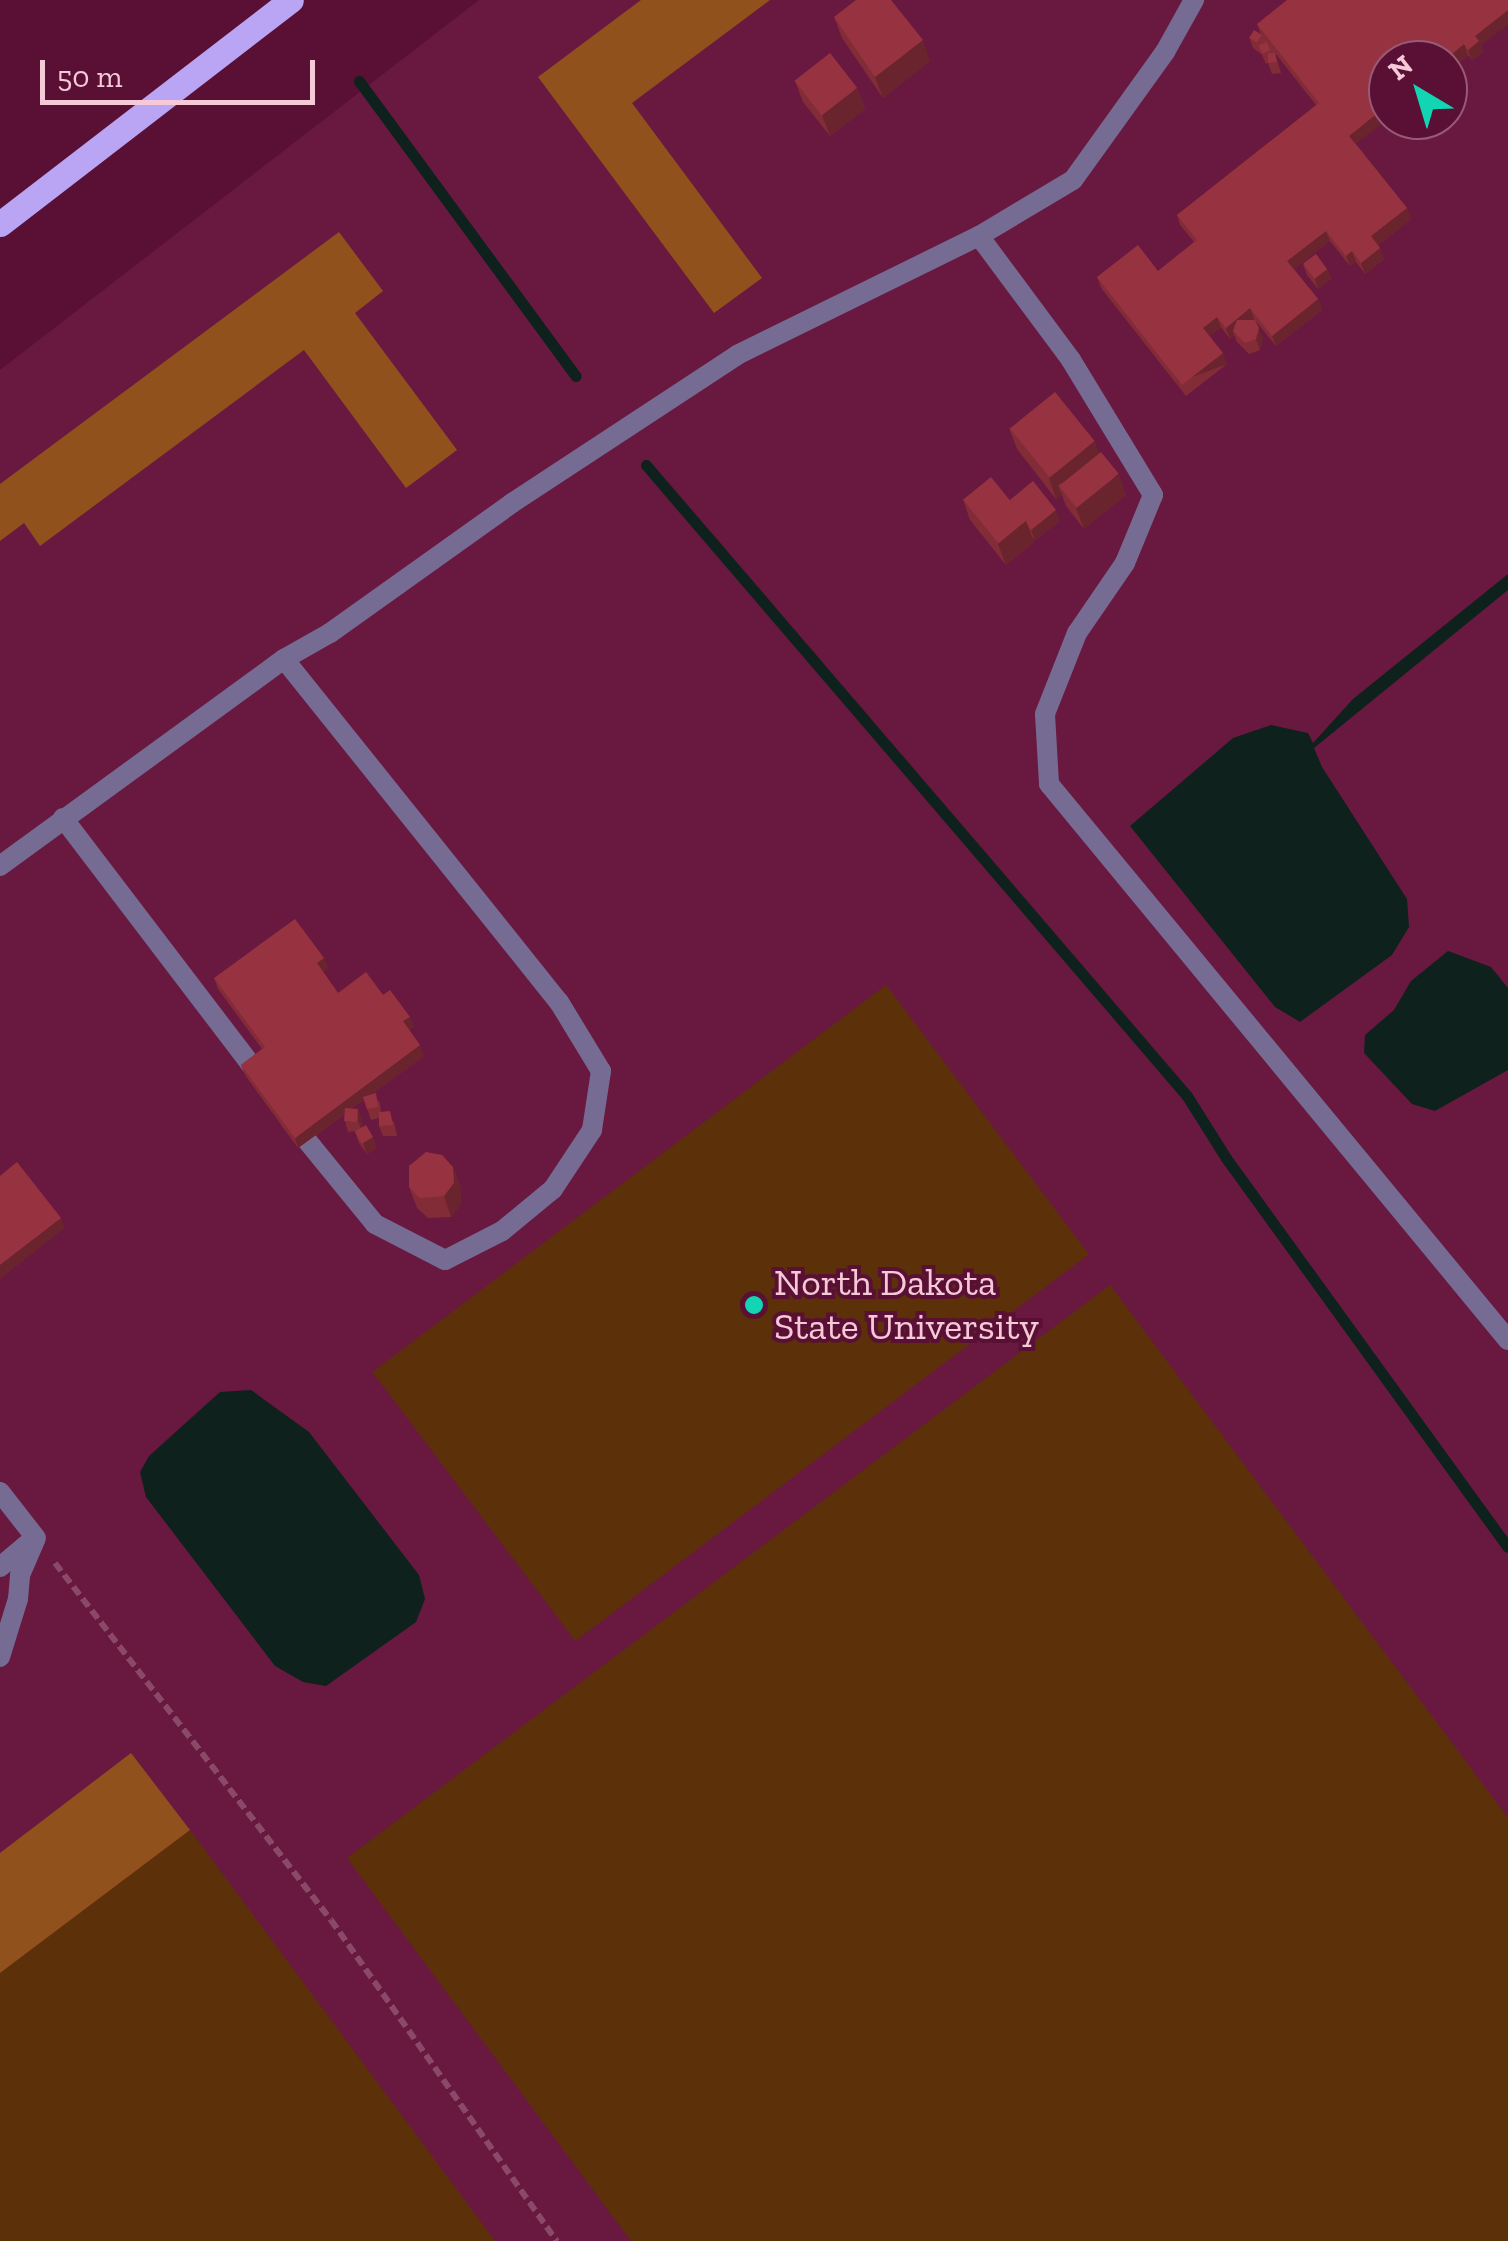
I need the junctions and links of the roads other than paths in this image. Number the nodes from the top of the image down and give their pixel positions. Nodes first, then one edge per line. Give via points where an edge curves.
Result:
1 (292, 0) edge
2 (1194, 0) edge
3 (0, 224) edge
4 (980, 236) junction
5 (284, 659) junction
6 (62, 818) junction
7 (0, 866) edge
8 (1508, 1340) edge
9 (0, 1492) edge
10 (36, 1538) junction
11 (0, 1567) edge
12 (0, 1657) edge

1 - 3 main road
2 - 4 street via 1073,180
4 - 5 street via 737,355
4 - 8 street via 1071,360 1153,495 1125,563 1077,633 1045,714 1050,784
5 - 6 street
5 - 6 street via 559,1002 601,1071 592,1130 553,1189 502,1231 445,1260 376,1224
6 - 7 street
9 - 10 street
10 - 11 street
10 - 12 street

